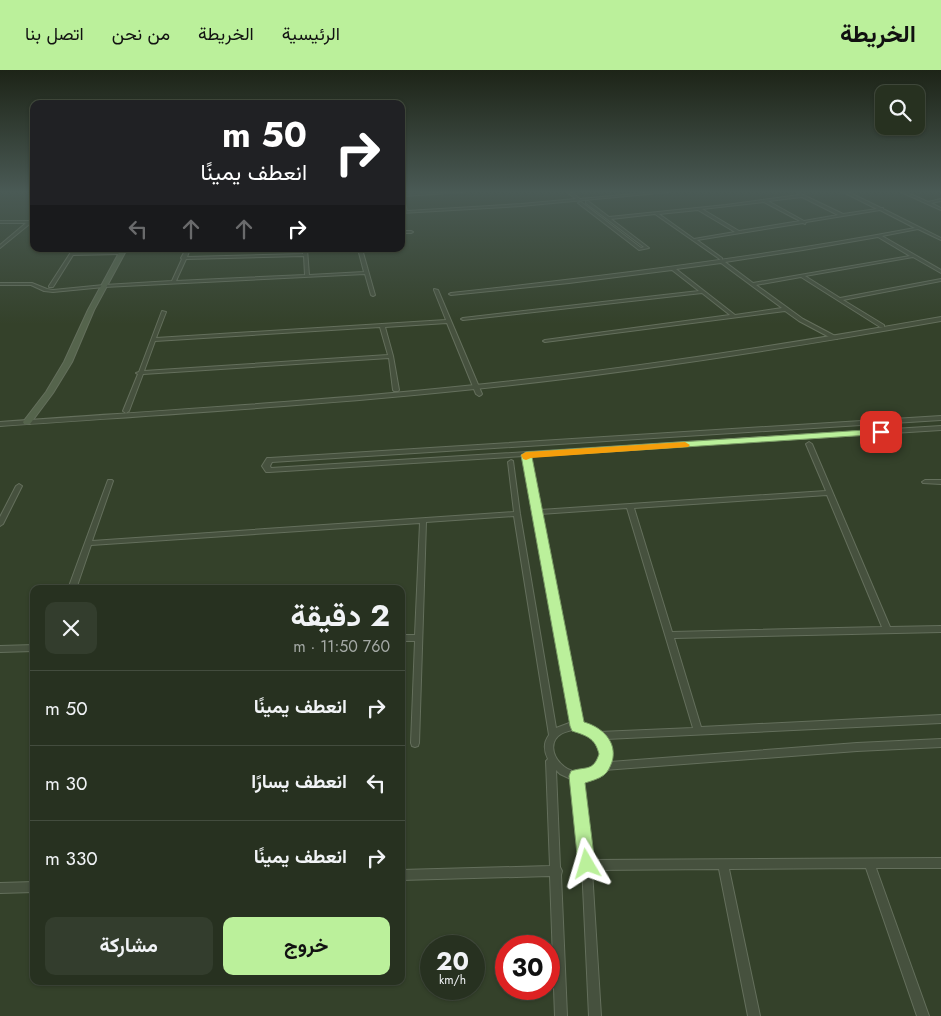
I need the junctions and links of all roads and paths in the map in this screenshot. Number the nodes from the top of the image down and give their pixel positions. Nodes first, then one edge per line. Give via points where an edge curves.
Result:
1 (13, 236) edge
2 (624, 236) edge
3 (632, 236) edge
4 (688, 236) edge
5 (718, 236) edge
6 (859, 236) edge
7 (880, 236) joint
8 (693, 240) junction
9 (0, 247) edge
10 (106, 252) edge
11 (122, 252) edge
12 (186, 252) edge
13 (305, 252) edge
14 (361, 252) edge
15 (72, 254) joint
16 (305, 256) junction
17 (914, 256) junction
18 (183, 258) junction
19 (721, 261) junction
20 (674, 270) junction
21 (941, 272) edge
22 (367, 273) junction
23 (307, 276) junction
24 (802, 276) junction
25 (941, 280) edge
26 (173, 283) junction
27 (0, 284) edge
28 (752, 284) junction
29 (51, 286) dead end
30 (104, 286) junction
31 (478, 289) junction
32 (436, 290) dead end
33 (450, 292) dead end
34 (702, 292) junction
35 (373, 295) dead end
36 (839, 299) junction
37 (787, 309) junction
38 (164, 312) dead end
39 (734, 316) junction
40 (941, 318) edge
41 (463, 319) dead end
42 (449, 321) junction
43 (382, 325) junction
44 (882, 326) dead end
45 (835, 338) junction
46 (153, 340) junction
47 (545, 341) dead end
48 (391, 356) junction
49 (139, 372) junction
50 (396, 390) dead end
51 (478, 391) junction
52 (126, 411) dead end
53 (941, 418) edge
54 (27, 422) junction
55 (0, 424) edge
56 (941, 428) edge
57 (604, 440) junction
58 (809, 444) dead end
59 (608, 450) junction
60 (526, 455) junction
61 (511, 462) dead end
62 (110, 480) dead end
63 (925, 482) dead end
64 (941, 482) edge
65 (20, 486) dead end
66 (829, 494) junction
67 (630, 506) junction
68 (537, 512) junction
69 (517, 514) junction
70 (423, 520) junction
71 (0, 524) edge
72 (90, 543) junction
73 (74, 585) edge
74 (941, 629) edge
75 (887, 630) junction
76 (669, 635) junction
77 (405, 638) edge
78 (419, 638) junction
79 (30, 648) edge
80 (0, 649) edge
81 (941, 719) edge
82 (578, 726) junction
83 (698, 731) junction
84 (553, 736) junction
85 (599, 736) junction
86 (415, 743) dead end
87 (941, 743) edge
88 (551, 761) junction
89 (603, 766) junction
90 (577, 776) junction
91 (869, 863) junction
92 (941, 863) edge
93 (587, 864) junction
94 (723, 864) junction
95 (557, 870) junction
96 (405, 876) edge
97 (30, 887) edge
98 (0, 888) edge
99 (562, 1016) edge
100 (595, 1016) edge
101 (754, 1016) edge
102 (923, 1016) edge

1 - 9 street
2 - 3 street via 640,249 647,248
4 - 8 street
5 - 8 street
6 - 19 street
7 - 17 street
7 - 19 street
8 - 19 street
10 - 15 street
11 - 30 main road
12 - 18 street
13 - 16 street
14 - 22 street
15 - 29 street
16 - 18 street
16 - 23 street
17 - 21 street
17 - 24 street
18 - 26 street
19 - 20 street
19 - 28 street
19 - 31 street
20 - 31 street
20 - 34 street
22 - 23 street
22 - 35 street
23 - 26 street
24 - 28 street
24 - 36 street
25 - 36 street
26 - 30 street
27 - 30 street via 32,284 50,291
28 - 37 street
30 - 54 main road via 68,362
31 - 33 street
32 - 42 street
34 - 39 street
34 - 41 street
36 - 44 street
37 - 39 street
37 - 45 street via 805,323
38 - 46 street
39 - 47 street
40 - 45 street
42 - 43 street
42 - 51 street
43 - 46 street
43 - 48 street
45 - 51 street
46 - 49 street
48 - 49 street
48 - 50 street
49 - 52 street
51 - 54 street
53 - 57 street
54 - 55 street
56 - 59 street
57 - 59 street via 603,445
57 - 60 street via 270,460 266,466 269,470
58 - 66 street
59 - 60 street
60 - 68 street
61 - 69 street
62 - 72 street
63 - 64 street
65 - 71 street
66 - 67 street
66 - 75 street
67 - 68 street
67 - 76 street
68 - 82 street
69 - 70 street
69 - 84 street
70 - 72 street
70 - 78 street
72 - 73 street
74 - 75 street
75 - 76 street
76 - 83 street
77 - 78 street
78 - 86 street
79 - 80 street
81 - 83 street
82 - 84 street via 561,729
82 - 85 street
83 - 85 street
84 - 88 street via 548,745
85 - 89 street via 607,754
87 - 89 street
88 - 90 street via 562,771
88 - 95 street
89 - 90 street via 592,774
90 - 93 street
91 - 92 street
91 - 94 street
91 - 102 street
93 - 94 street
93 - 100 street
94 - 101 street
95 - 96 street
95 - 99 street
97 - 98 street

